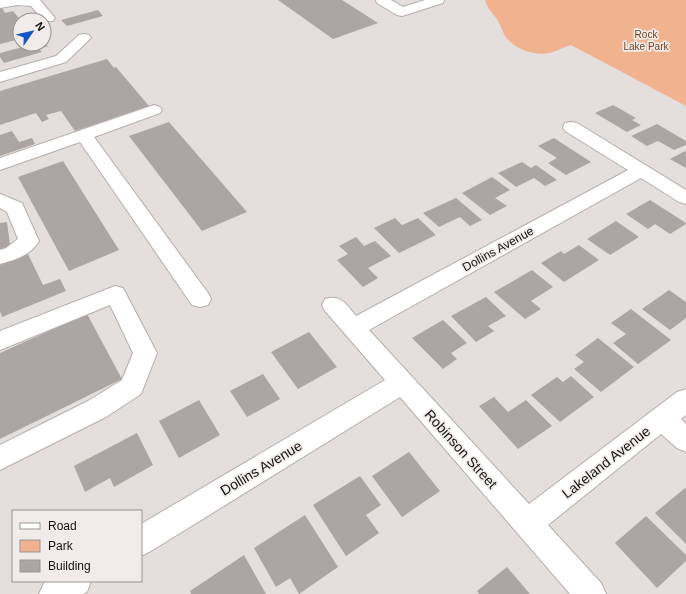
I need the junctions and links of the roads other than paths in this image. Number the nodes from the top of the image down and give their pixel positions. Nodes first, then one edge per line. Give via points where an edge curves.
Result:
1 (382, 0) edge
2 (438, 0) edge
3 (0, 4) edge
4 (43, 12) edge
5 (84, 38) dead end
6 (0, 77) edge
7 (154, 110) dead end
8 (571, 126) dead end
9 (84, 135) junction
10 (0, 164) edge
11 (642, 170) junction
12 (686, 198) edge
13 (0, 200) edge
14 (0, 257) edge
15 (200, 299) dead end
16 (333, 305) dead end
17 (354, 328) junction
18 (0, 342) edge
19 (402, 383) junction
20 (686, 400) edge
21 (662, 419) junction
22 (686, 440) edge
23 (0, 458) edge
24 (527, 523) junction
25 (142, 540) edge
26 (74, 582) edge
27 (55, 594) edge
28 (590, 594) edge

1 - 2 street via 402,12
3 - 4 street via 17,1 35,3
5 - 6 street via 61,59
7 - 9 street
8 - 11 street
9 - 10 street
9 - 15 street
11 - 12 street
11 - 17 street, Dollins Avenue
13 - 14 street via 15,208 29,241 13,253
16 - 17 street, Robinson Street
17 - 19 street, Robinson Street
18 - 23 street via 115,294 145,353 132,387 97,409
19 - 24 street, Robinson Street
19 - 25 street, Dollins Avenue
20 - 21 street, Lakeland Avenue
21 - 22 street
21 - 24 street, Lakeland Avenue
24 - 28 street, Robinson Street
26 - 27 street

